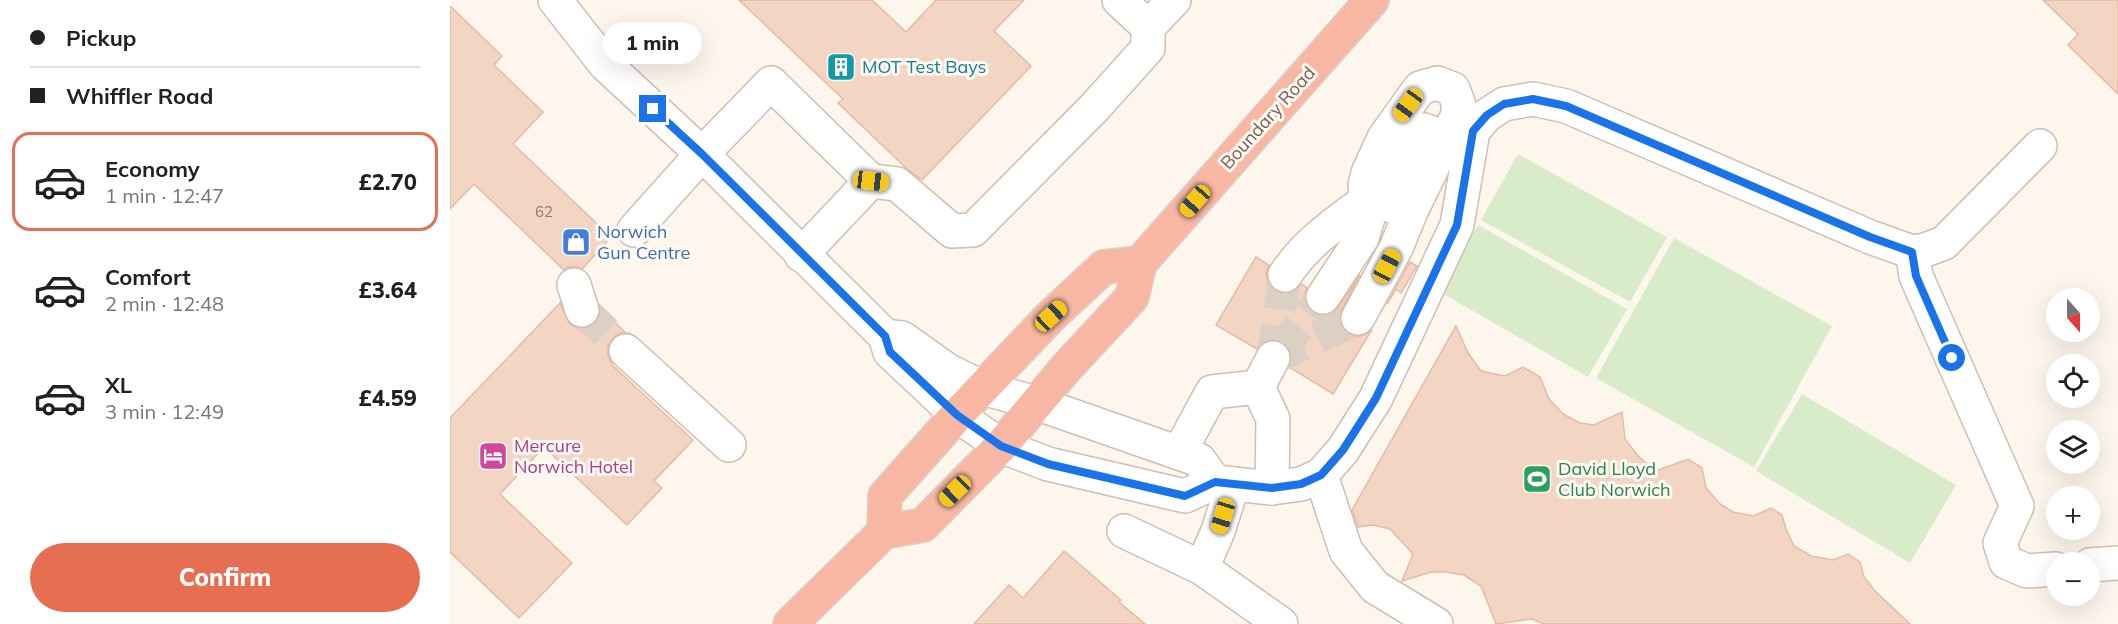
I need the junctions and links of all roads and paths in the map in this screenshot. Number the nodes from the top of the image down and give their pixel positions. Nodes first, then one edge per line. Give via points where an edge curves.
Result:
1 (555, 0) edge
2 (1119, 0) edge
3 (1174, 0) edge
4 (1372, 0) edge
5 (1148, 27) junction
6 (2040, 146) dead end
7 (702, 154) junction
8 (871, 181) junction
9 (1390, 205) junction
10 (1457, 225) junction
11 (634, 230) dead end
12 (1912, 252) junction
13 (801, 255) junction
14 (1140, 263) junction
15 (1285, 275) tunnel mouth
16 (1323, 297) tunnel mouth
17 (1358, 318) tunnel mouth
18 (885, 336) junction
19 (626, 351) tunnel mouth
20 (1273, 358) tunnel mouth
21 (1258, 387) junction
22 (983, 388) junction
23 (1036, 403) junction
24 (957, 415) junction
25 (729, 445) dead end
26 (1001, 446) junction
27 (1179, 453) junction
28 (1321, 475) junction
29 (1224, 483) junction
30 (1272, 488) junction
31 (1124, 531) dead end
32 (884, 532) junction
33 (2118, 563) edge
34 (2100, 565) edge
35 (1202, 568) junction
36 (2046, 570) edge
37 (790, 624) edge
38 (1281, 624) edge
39 (1436, 624) edge

1 - 7 street via 605,63
2 - 5 street
3 - 5 street
4 - 14 highway, Boundary Road
5 - 8 street via 1148,48 973,230 952,231 897,184
6 - 12 street via 1944,243
7 - 8 street via 771,83
7 - 11 street
7 - 13 street
8 - 13 street
9 - 9 street via 1441,150 1457,117 1459,105 1452,89 1437,83 1420,88 1384,138 1365,185
9 - 10 street via 1430,213
9 - 15 street via 1312,241
9 - 16 street via 1368,218 1362,238
9 - 17 street via 1396,248
10 - 12 street via 1473,131 1504,104 1533,99 1566,106
10 - 28 street via 1376,398 1343,450
12 - 36 street via 1916,276 2017,506 2000,543 2006,562 2027,572
13 - 18 street
14 - 22 highway via 1104,267
14 - 23 highway, Boundary Road via 1132,297
18 - 22 street via 902,338 947,370
18 - 24 street via 890,352
19 - 25 street
20 - 21 street
21 - 27 street via 1212,392
21 - 30 street via 1273,419
22 - 23 street
22 - 24 highway
23 - 26 highway, Boundary Road
23 - 27 street
24 - 26 street
24 - 32 highway via 885,496
26 - 29 street via 1048,464 1185,496
26 - 32 highway, Boundary Road via 923,525
27 - 29 street via 1199,460
28 - 30 street via 1301,484
28 - 39 street via 1346,551 1375,587
29 - 30 street
29 - 35 street via 1218,531
31 - 35 street
32 - 37 highway
33 - 34 street
35 - 38 street

